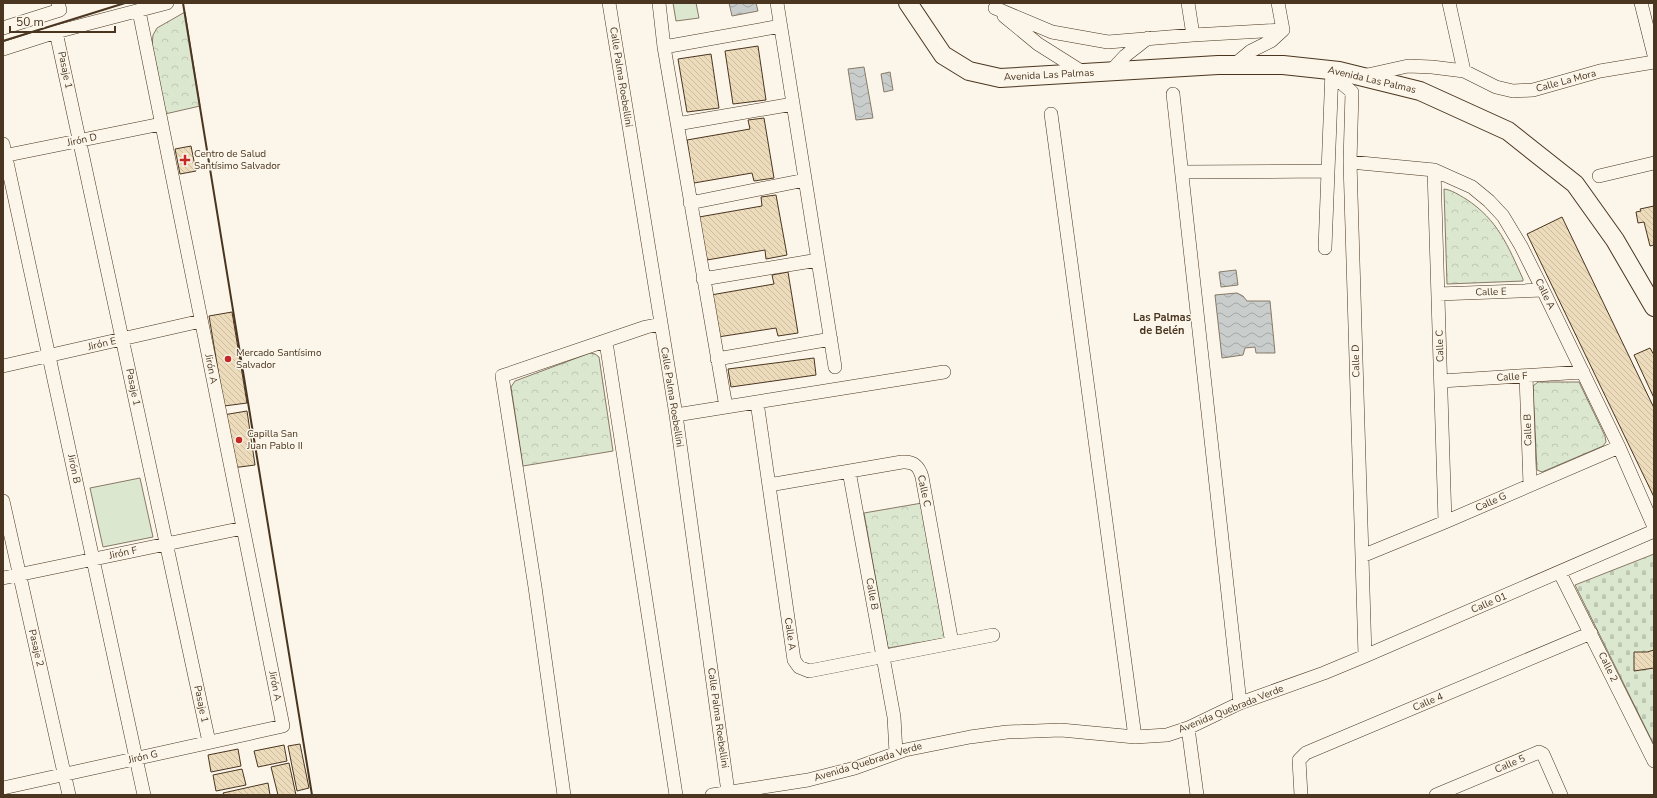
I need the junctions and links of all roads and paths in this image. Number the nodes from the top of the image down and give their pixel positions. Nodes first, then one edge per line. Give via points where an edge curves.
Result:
1 (58, 3) edge
2 (167, 3) edge
3 (609, 3) edge
4 (659, 3) edge
5 (777, 3) edge
6 (908, 3) edge
7 (1188, 3) edge
8 (1278, 3) edge
9 (1449, 3) edge
10 (1641, 3) edge
11 (994, 6) edge
12 (139, 11) junction
13 (780, 26) junction
14 (3, 28) edge
15 (1283, 30) junction
16 (56, 32) junction
17 (1193, 35) junction
18 (1148, 38) junction
19 (664, 47) junction
20 (3, 49) edge
21 (1654, 55) edge
22 (1654, 62) edge
23 (1234, 64) junction
24 (1112, 71) junction
25 (1464, 71) junction
26 (1084, 73) junction
27 (1332, 73) junction
28 (1362, 76) junction
29 (1173, 94) dead end
30 (793, 104) junction
31 (1051, 114) dead end
32 (162, 124) junction
33 (677, 124) junction
34 (80, 140) junction
35 (4, 152) edge
36 (1350, 162) junction
37 (1654, 163) edge
38 (1434, 170) junction
39 (1328, 171) junction
40 (1182, 172) junction
41 (1599, 176) dead end
42 (806, 180) junction
43 (690, 203) junction
44 (1324, 248) dead end
45 (818, 260) junction
46 (703, 279) junction
47 (1543, 290) junction
48 (1438, 294) junction
49 (1654, 307) edge
50 (201, 321) junction
51 (661, 324) junction
52 (122, 339) junction
53 (831, 339) junction
54 (606, 342) junction
55 (49, 356) junction
56 (717, 359) junction
57 (3, 366) edge
58 (836, 367) dead end
59 (944, 372) dead end
60 (1583, 372) junction
61 (1526, 376) junction
62 (1441, 381) junction
63 (757, 402) junction
64 (726, 407) junction
65 (676, 415) junction
66 (1619, 447) junction
67 (849, 471) junction
68 (769, 485) junction
69 (1530, 485) junction
70 (3, 501) edge
71 (1445, 522) junction
72 (1654, 527) edge
73 (243, 528) junction
74 (1654, 531) edge
75 (166, 544) junction
76 (1362, 556) junction
77 (93, 559) junction
78 (1560, 573) junction
79 (19, 574) junction
80 (3, 578) edge
81 (1591, 633) junction
82 (993, 635) dead end
83 (952, 643) junction
84 (1365, 656) junction
85 (883, 657) junction
86 (1324, 673) joint
87 (1240, 703) junction
88 (283, 726) joint
89 (1188, 728) junction
90 (1135, 737) junction
91 (209, 742) junction
92 (900, 751) junction
93 (136, 758) junction
94 (1654, 761) edge
95 (64, 774) junction
96 (3, 788) edge
97 (1462, 790) edge
98 (728, 792) junction
99 (69, 795) edge
100 (144, 795) edge
101 (564, 795) edge
102 (676, 795) edge
103 (712, 795) edge
104 (1197, 795) edge
105 (1300, 795) edge
106 (1436, 795) edge
107 (1561, 795) edge

1 - 14 street via 60,10
2 - 12 street
3 - 51 street, Calle Palma Roebellini
4 - 19 street
5 - 13 street
6 - 26 main road, Avenida Las Palmas via 943,55 969,71 1000,78
7 - 17 street
8 - 15 street
9 - 25 street
10 - 21 street
11 - 18 street via 1052,32 1108,42
11 - 26 street via 1038,44
12 - 16 street
12 - 32 street, Jirón A
13 - 19 street
13 - 30 street
15 - 17 street
15 - 23 street
16 - 20 street
16 - 34 street, Pasaje 1
17 - 18 street
18 - 24 street via 1125,56
19 - 33 street
22 - 25 street, Calle La Mora via 1600,71 1533,90 1513,91 1496,87
23 - 24 main road, Avenida Las Palmas
23 - 27 main road, Avenida Las Palmas via 1283,65
24 - 26 main road, Avenida Las Palmas
25 - 28 street, Calle La Mora via 1408,66
27 - 28 main road, Avenida Las Palmas
27 - 36 street, Calle D via 1352,92
27 - 39 street
28 - 49 main road, Avenida Las Palmas via 1420,91 1508,131 1575,184 1615,240
29 - 40 street
30 - 33 street
30 - 42 street
31 - 90 street
32 - 34 street, Jirón D
32 - 50 street, Jirón A
33 - 43 street
34 - 35 street, Jirón D
34 - 52 street, Pasaje 1
35 - 55 street, Jirón B
36 - 38 street, Calle A
36 - 76 street, Calle D
37 - 41 street
38 - 47 street, Calle A via 1472,187 1503,216
38 - 48 street, Calle C
39 - 40 street
39 - 44 street
40 - 87 street
42 - 43 street
42 - 45 street
43 - 46 street
45 - 46 street
45 - 53 street
46 - 56 street
47 - 48 street, Calle E
47 - 60 street, Calle A
48 - 62 street, Calle C
50 - 52 street, Jirón E
50 - 73 street, Jirón A
51 - 54 street
51 - 65 street, Calle Palma Roebellini
52 - 55 street, Jirón E
52 - 75 street, Pasaje 1
53 - 56 street
53 - 58 street
54 - 101 street via 502,376
54 - 102 street
55 - 57 street, Jirón E
55 - 77 street, Jirón B
56 - 64 street
59 - 63 street
60 - 61 street, Calle F
60 - 66 street, Calle A
61 - 62 street, Calle F
61 - 69 street, Calle B
62 - 71 street, Calle C
63 - 64 street
63 - 68 street, Calle A
64 - 65 street
65 - 98 street, Calle Palma Roebellini
66 - 69 street, Calle G
66 - 72 street, Calle A
67 - 68 street, Calle C
67 - 83 street, Calle C via 909,461 918,466
67 - 85 street, Calle B
68 - 85 street, Calle A via 794,660 809,671
69 - 71 street, Calle G
70 - 79 street, Pasaje 2
71 - 76 street, Calle G
73 - 75 street, Jirón F
73 - 88 street, Jirón A
74 - 78 street, Calle 01
75 - 77 street, Jirón F
75 - 91 street, Pasaje 1
76 - 84 street, Calle D
77 - 79 street, Jirón F
77 - 93 street, Jirón B
78 - 81 street, Calle 2
78 - 84 street, Calle 01
79 - 80 street, Jirón F
79 - 95 street, Pasaje 2
81 - 94 street, Calle 2
81 - 105 street, Calle 4 via 1306,753 1299,760
82 - 83 street, Calle A
83 - 85 street, Calle A
84 - 86 street, Calle 01
85 - 92 street, Calle B
86 - 87 street, Avenida Quebrada Verde
87 - 89 street, Avenida Quebrada Verde
88 - 91 street, Jirón G
89 - 90 street, Avenida Quebrada Verde via 1167,735
89 - 104 street
90 - 92 street, Avenida Quebrada Verde via 1061,730 1007,732
91 - 93 street, Jirón G
92 - 98 street, Avenida Quebrada Verde via 855,768 808,780
93 - 95 street, Jirón G
93 - 100 street, Jirón B
95 - 96 street, Jirón G
95 - 99 street, Pasaje 2
97 - 106 street, Calle 5
97 - 107 street, Calle 5 via 1539,752 1543,754
98 - 103 street, Avenida Quebrada Verde

